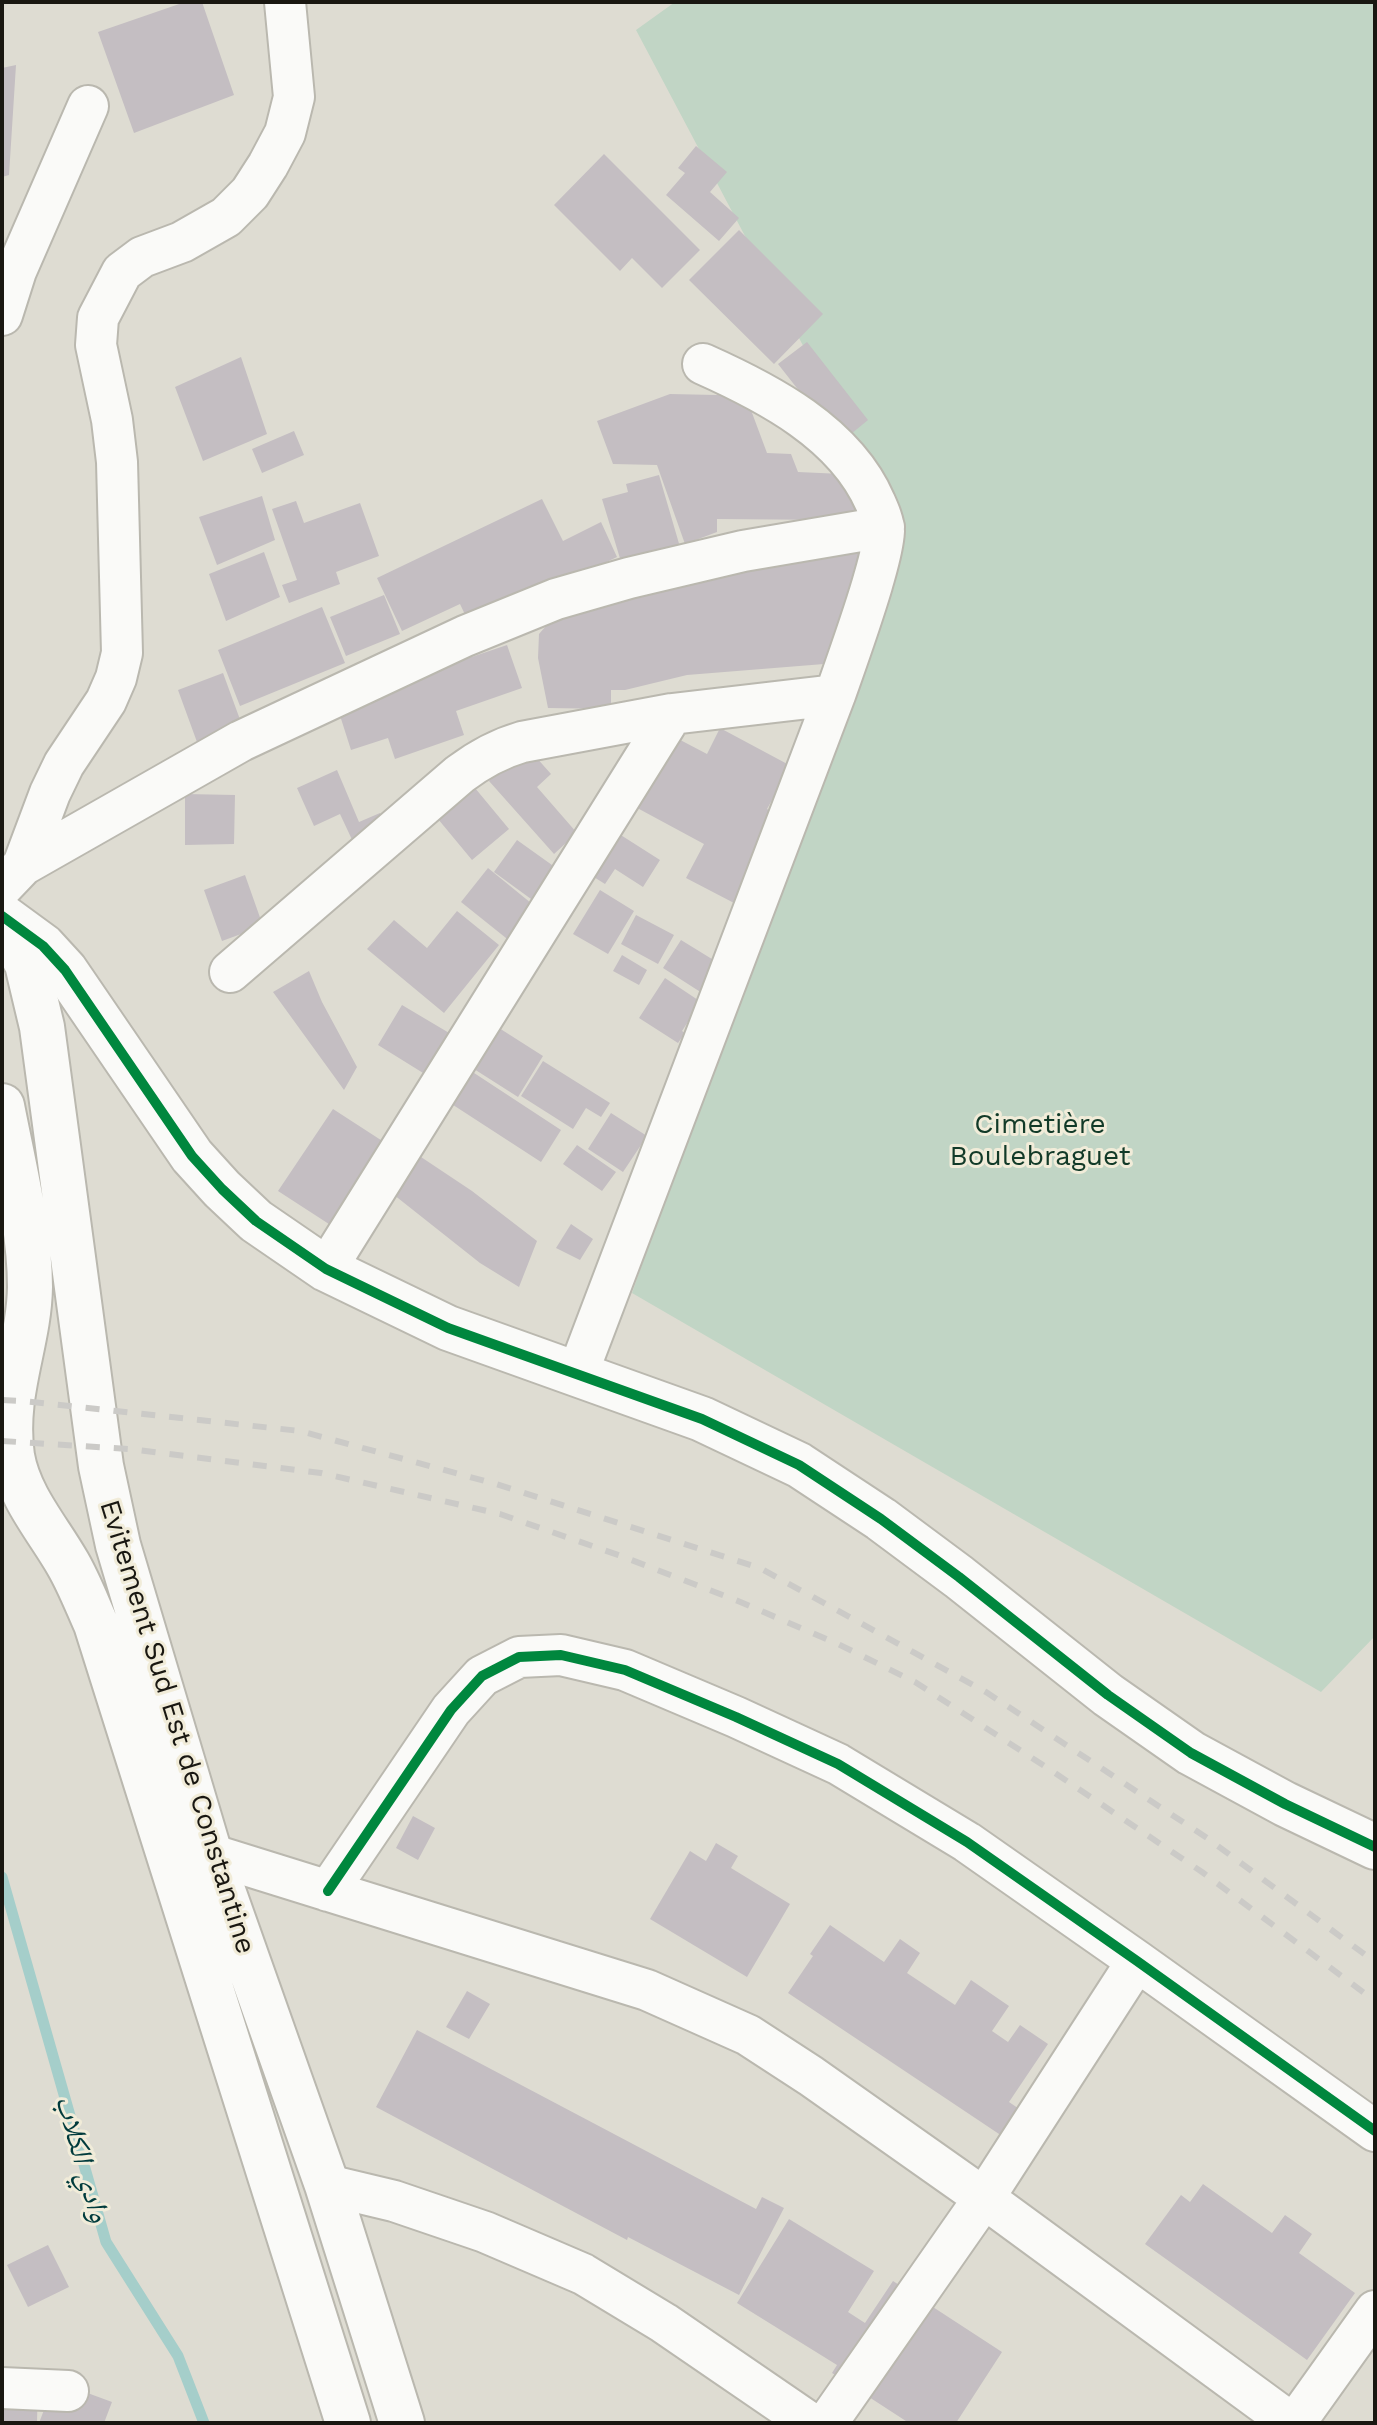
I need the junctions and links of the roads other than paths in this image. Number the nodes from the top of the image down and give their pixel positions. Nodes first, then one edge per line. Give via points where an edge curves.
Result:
1 (285, 2) edge
2 (88, 106) dead end
3 (2, 315) edge
4 (703, 364) dead end
5 (884, 527) junction
6 (835, 695) junction
7 (672, 714) junction
8 (13, 876) edge
9 (2, 916) edge
10 (2, 923) edge
11 (230, 972) dead end
12 (2, 1106) edge
13 (326, 1269) junction
14 (577, 1375) junction
15 (1375, 1847) edge
16 (210, 1854) junction
17 (328, 1891) junction
18 (1137, 1961) junction
19 (1375, 2131) edge
20 (327, 2185) junction
21 (984, 2198) junction
22 (1375, 2311) edge
23 (2, 2388) edge
24 (68, 2391) dead end
25 (348, 2423) edge
26 (402, 2423) edge
27 (810, 2423) edge
28 (827, 2423) edge
29 (1293, 2423) edge

1 - 8 street via 294,97 285,133 268,165 226,217 122,272 98,318 96,345 117,462 122,653 106,701 64,764
2 - 3 street
4 - 5 street via 791,410 828,440 868,486
5 - 6 street via 865,607
5 - 8 street via 743,551 556,599 241,741
6 - 7 street
6 - 14 street
7 - 11 street via 500,748
7 - 13 street
9 - 13 main road via 65,970 192,1156 222,1189 256,1221
10 - 16 main road, Evitement Sud Est de Constantine via 27,964 42,1027 101,1466 118,1545
12 - 25 main road, Evitement Sud Est de Constantine via 30,1289 11,1403 16,1472 96,1624
13 - 14 main road via 448,1328
14 - 15 main road via 702,1419 799,1465 892,1527 1191,1753
16 - 17 street
16 - 20 main road, Evitement Sud Est de Constantine
17 - 18 street via 451,1710 482,1676 519,1657 561,1655 625,1670 838,1764 967,1842
17 - 21 street via 647,1990 748,2035
18 - 19 street
18 - 21 street
20 - 26 main road, Evitement Sud Est de Constantine
20 - 27 street via 485,2232 583,2274
21 - 28 street
21 - 29 street
22 - 29 street
23 - 24 street

